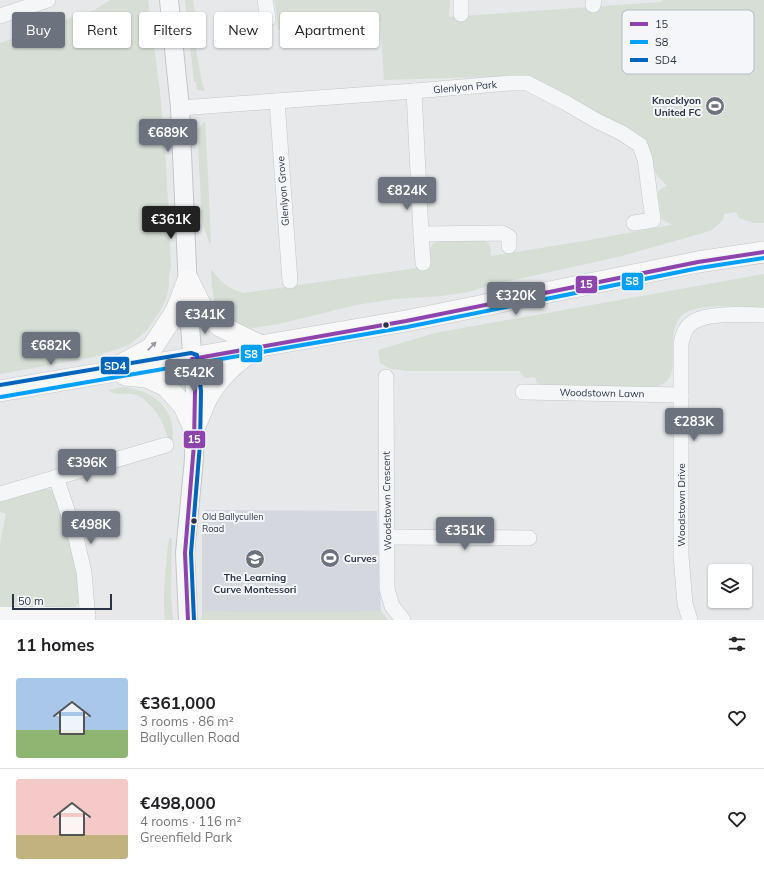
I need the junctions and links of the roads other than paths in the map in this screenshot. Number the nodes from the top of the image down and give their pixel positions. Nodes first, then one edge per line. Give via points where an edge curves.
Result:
1 (48, 0) edge
2 (169, 0) edge
3 (265, 0) edge
4 (267, 12) edge
5 (0, 16) edge
6 (414, 91) junction
7 (277, 101) junction
8 (180, 108) junction
9 (634, 223) dead end
10 (421, 234) junction
11 (509, 246) dead end
12 (764, 252) edge
13 (422, 263) dead end
14 (188, 280) junction
15 (290, 281) dead end
16 (764, 314) edge
17 (262, 346) junction
18 (192, 359) junction
19 (107, 373) junction
20 (386, 377) dead end
21 (0, 391) edge
22 (523, 392) dead end
23 (681, 395) junction
24 (194, 429) junction
25 (166, 445) dead end
26 (56, 478) junction
27 (0, 494) edge
28 (388, 537) junction
29 (529, 538) dead end
30 (0, 614) edge
31 (88, 618) edge
32 (188, 620) edge
33 (403, 620) edge
34 (690, 620) edge

1 - 5 street
2 - 8 street
3 - 4 street
6 - 7 street, Glenlyon Park
6 - 9 street, Glenlyon Park via 527,83 622,133 640,145 649,183 653,220
6 - 10 street
7 - 8 street, Glenlyon Park
7 - 15 street, Glenlyon Grove
8 - 14 street
10 - 11 street via 502,233 509,237
10 - 13 street
12 - 17 main road via 698,262 414,319
14 - 17 main road via 203,310 220,326
14 - 18 street
19 -> 14 main road via 152,348 176,312
16 - 23 street, Woodstown Drive via 714,316 692,322 684,331 681,343
17 - 18 main road
17 - 24 main road via 247,354 222,377 207,398
18 - 19 main road
18 - 24 street via 195,391
19 - 21 main road
19 - 24 main road via 147,377 166,386 184,406
20 - 28 street, Woodstown Crescent
22 - 23 street, Woodstown Lawn
23 - 34 street, Woodstown Drive via 681,555 685,604
24 - 32 street via 194,459 185,553
25 - 26 street
26 - 27 street
26 - 31 street via 75,534 84,572
28 - 29 street
28 - 33 street, Woodstown Crescent via 387,589 392,606
30 - 31 street

